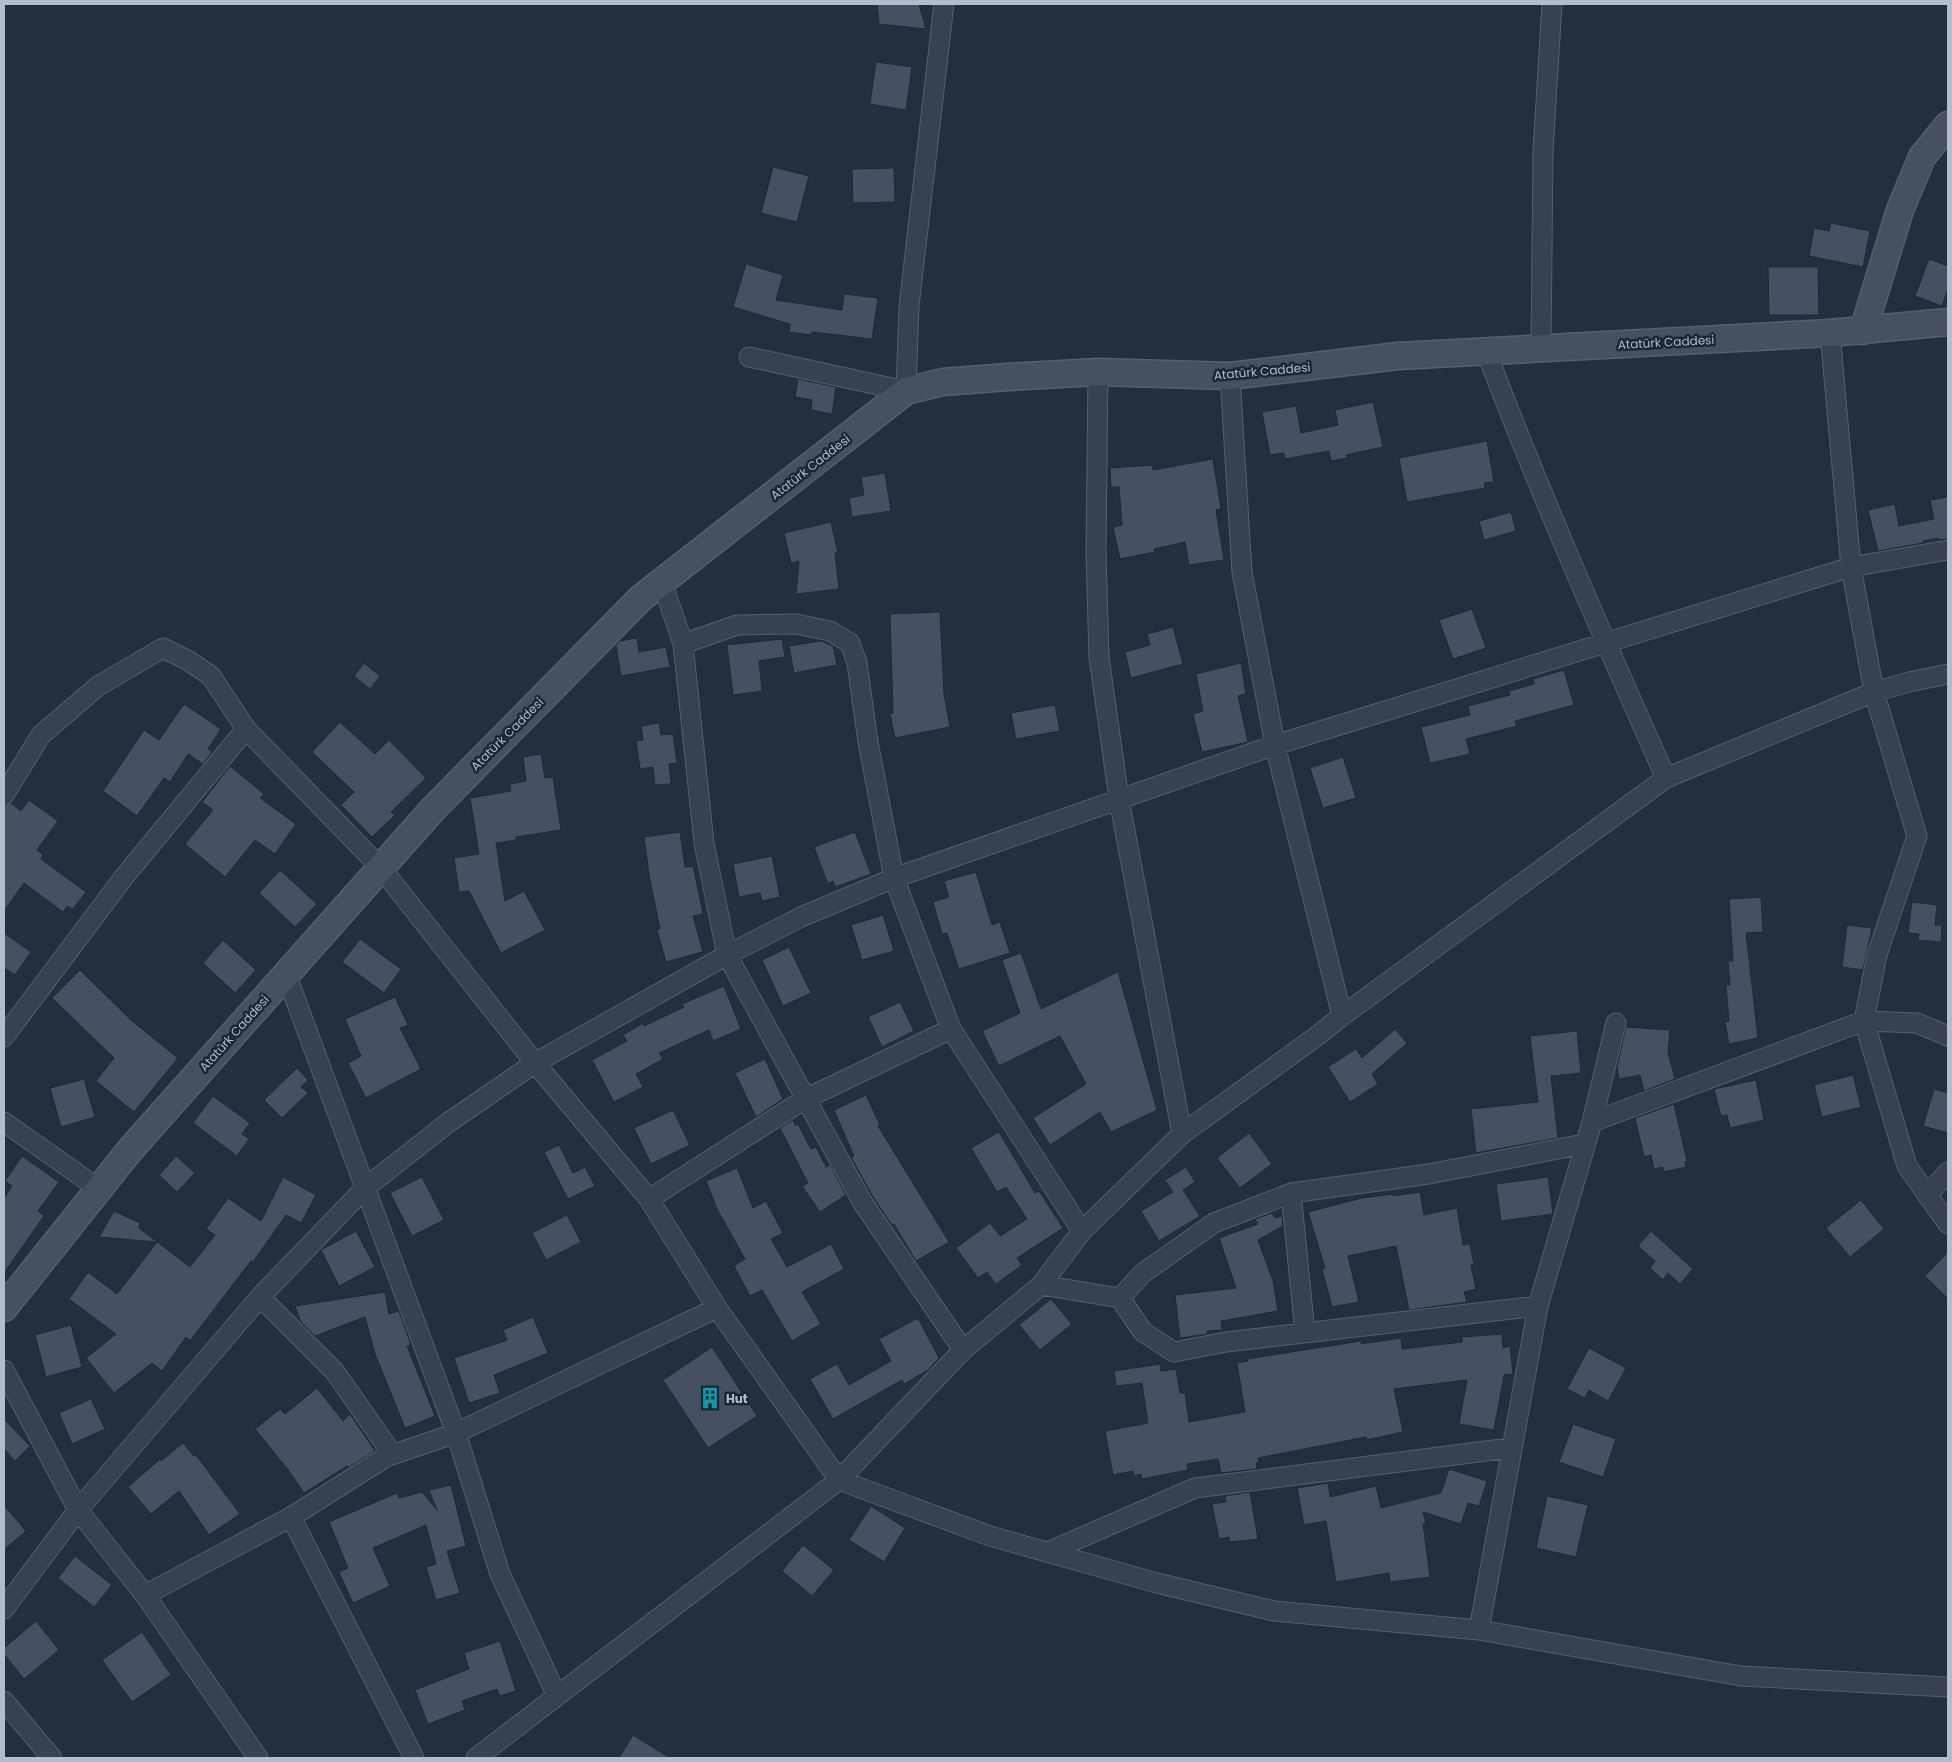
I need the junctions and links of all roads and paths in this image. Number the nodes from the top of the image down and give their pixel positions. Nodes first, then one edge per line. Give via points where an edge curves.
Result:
1 (944, 4) edge
2 (1552, 4) edge
3 (1948, 125) edge
4 (1948, 322) edge
5 (1863, 331) junction
6 (1830, 333) junction
7 (1541, 348) junction
8 (1486, 352) junction
9 (749, 357) dead end
10 (1098, 372) junction
11 (1230, 376) junction
12 (906, 391) junction
13 (1948, 550) edge
14 (1851, 567) junction
15 (662, 582) junction
16 (1605, 643) junction
17 (684, 644) junction
18 (1948, 674) edge
19 (1874, 692) junction
20 (246, 728) junction
21 (1275, 745) junction
22 (1666, 778) junction
23 (4, 796) edge
24 (1119, 799) junction
25 (381, 868) junction
26 (894, 878) junction
27 (727, 955) junction
28 (286, 974) junction
29 (1342, 1016) junction
30 (1864, 1021) junction
31 (1616, 1023) dead end
32 (951, 1029) junction
33 (4, 1036) edge
34 (1948, 1036) edge
35 (535, 1063) junction
36 (805, 1099) junction
37 (4, 1122) edge
38 (1592, 1122) junction
39 (1182, 1134) junction
40 (1584, 1144) junction
41 (1948, 1172) edge
42 (365, 1188) junction
43 (99, 1189) junction
44 (1291, 1193) junction
45 (1927, 1195) junction
46 (649, 1199) junction
47 (1948, 1224) edge
48 (1082, 1231) junction
49 (1041, 1285) junction
50 (260, 1297) junction
51 (1120, 1298) junction
52 (1538, 1306) junction
53 (4, 1308) edge
54 (717, 1308) junction
55 (1305, 1333) junction
56 (963, 1350) junction
57 (4, 1370) edge
58 (456, 1433) junction
59 (1510, 1448) junction
60 (386, 1457) junction
61 (839, 1480) junction
62 (78, 1510) junction
63 (291, 1517) junction
64 (1048, 1552) junction
65 (145, 1595) junction
66 (4, 1609) edge
67 (1478, 1630) junction
68 (1948, 1688) edge
69 (557, 1696) junction
70 (4, 1702) edge
71 (52, 1758) edge
72 (258, 1758) edge
73 (414, 1758) edge
74 (476, 1758) edge

1 - 12 street via 909,306
2 - 7 street via 1543,151
3 - 5 street via 1922,157 1900,210
4 - 5 street, Atatürk Caddesi
5 - 6 street, Atatürk Caddesi
6 - 7 street, Atatürk Caddesi
6 - 14 street
7 - 8 street, Atatürk Caddesi
8 - 11 street, Atatürk Caddesi via 1398,356
8 - 16 street via 1529,464
9 - 12 street
10 - 11 street, Atatürk Caddesi
10 - 12 street, Atatürk Caddesi via 942,382
10 - 24 street via 1096,553 1099,657
11 - 21 street via 1242,572
12 - 15 street, Atatürk Caddesi
13 - 14 street
14 - 16 street
14 - 19 street
15 - 17 street
15 - 25 street, Atatürk Caddesi via 641,598 434,808
16 - 21 street
16 - 22 street
17 - 26 street via 737,626 796,624 830,631 850,643 857,663 868,742
17 - 27 street via 704,843
18 - 19 street
19 - 22 street
19 - 30 street via 1917,836 1878,956
20 - 23 street via 211,676 163,648 98,686 41,735
20 - 25 street
20 - 33 street via 124,877
21 - 24 street
21 - 29 street
22 - 29 street
24 - 26 street
24 - 39 street
25 - 28 street, Atatürk Caddesi
25 - 35 street
26 - 27 street via 801,917
26 - 32 street
27 - 35 street
27 - 36 street
28 - 42 street
28 - 43 street, Atatürk Caddesi
29 - 39 street
30 - 34 street via 1917,1023
30 - 38 street
30 - 45 street via 1907,1166
31 - 38 street
32 - 36 street
32 - 48 street
35 - 42 street via 449,1122
35 - 46 street
36 - 46 street
36 - 56 street via 863,1203
37 - 43 street
38 - 40 street
39 - 48 street
40 - 44 street via 1429,1174
40 - 52 street
41 - 45 street
42 - 50 street
42 - 58 street
43 - 53 street, Atatürk Caddesi
44 - 51 street via 1214,1223 1143,1273
44 - 55 street
45 - 47 street
46 - 54 street
48 - 49 street
49 - 51 street
49 - 56 street
50 - 60 street via 335,1372 386,1445
50 - 62 street
51 - 55 street via 1143,1332 1174,1352
52 - 55 street
52 - 59 street
54 - 58 street
54 - 61 street
56 - 61 street
57 - 62 street
58 - 60 street
58 - 69 street via 500,1574
59 - 64 street via 1195,1488
59 - 67 street
60 - 63 street
61 - 64 street via 990,1536
61 - 69 street
62 - 65 street
62 - 66 street
63 - 65 street
63 - 73 street
64 - 67 street via 1274,1611
65 - 72 street
67 - 68 street via 1741,1676
69 - 74 street
70 - 71 street

